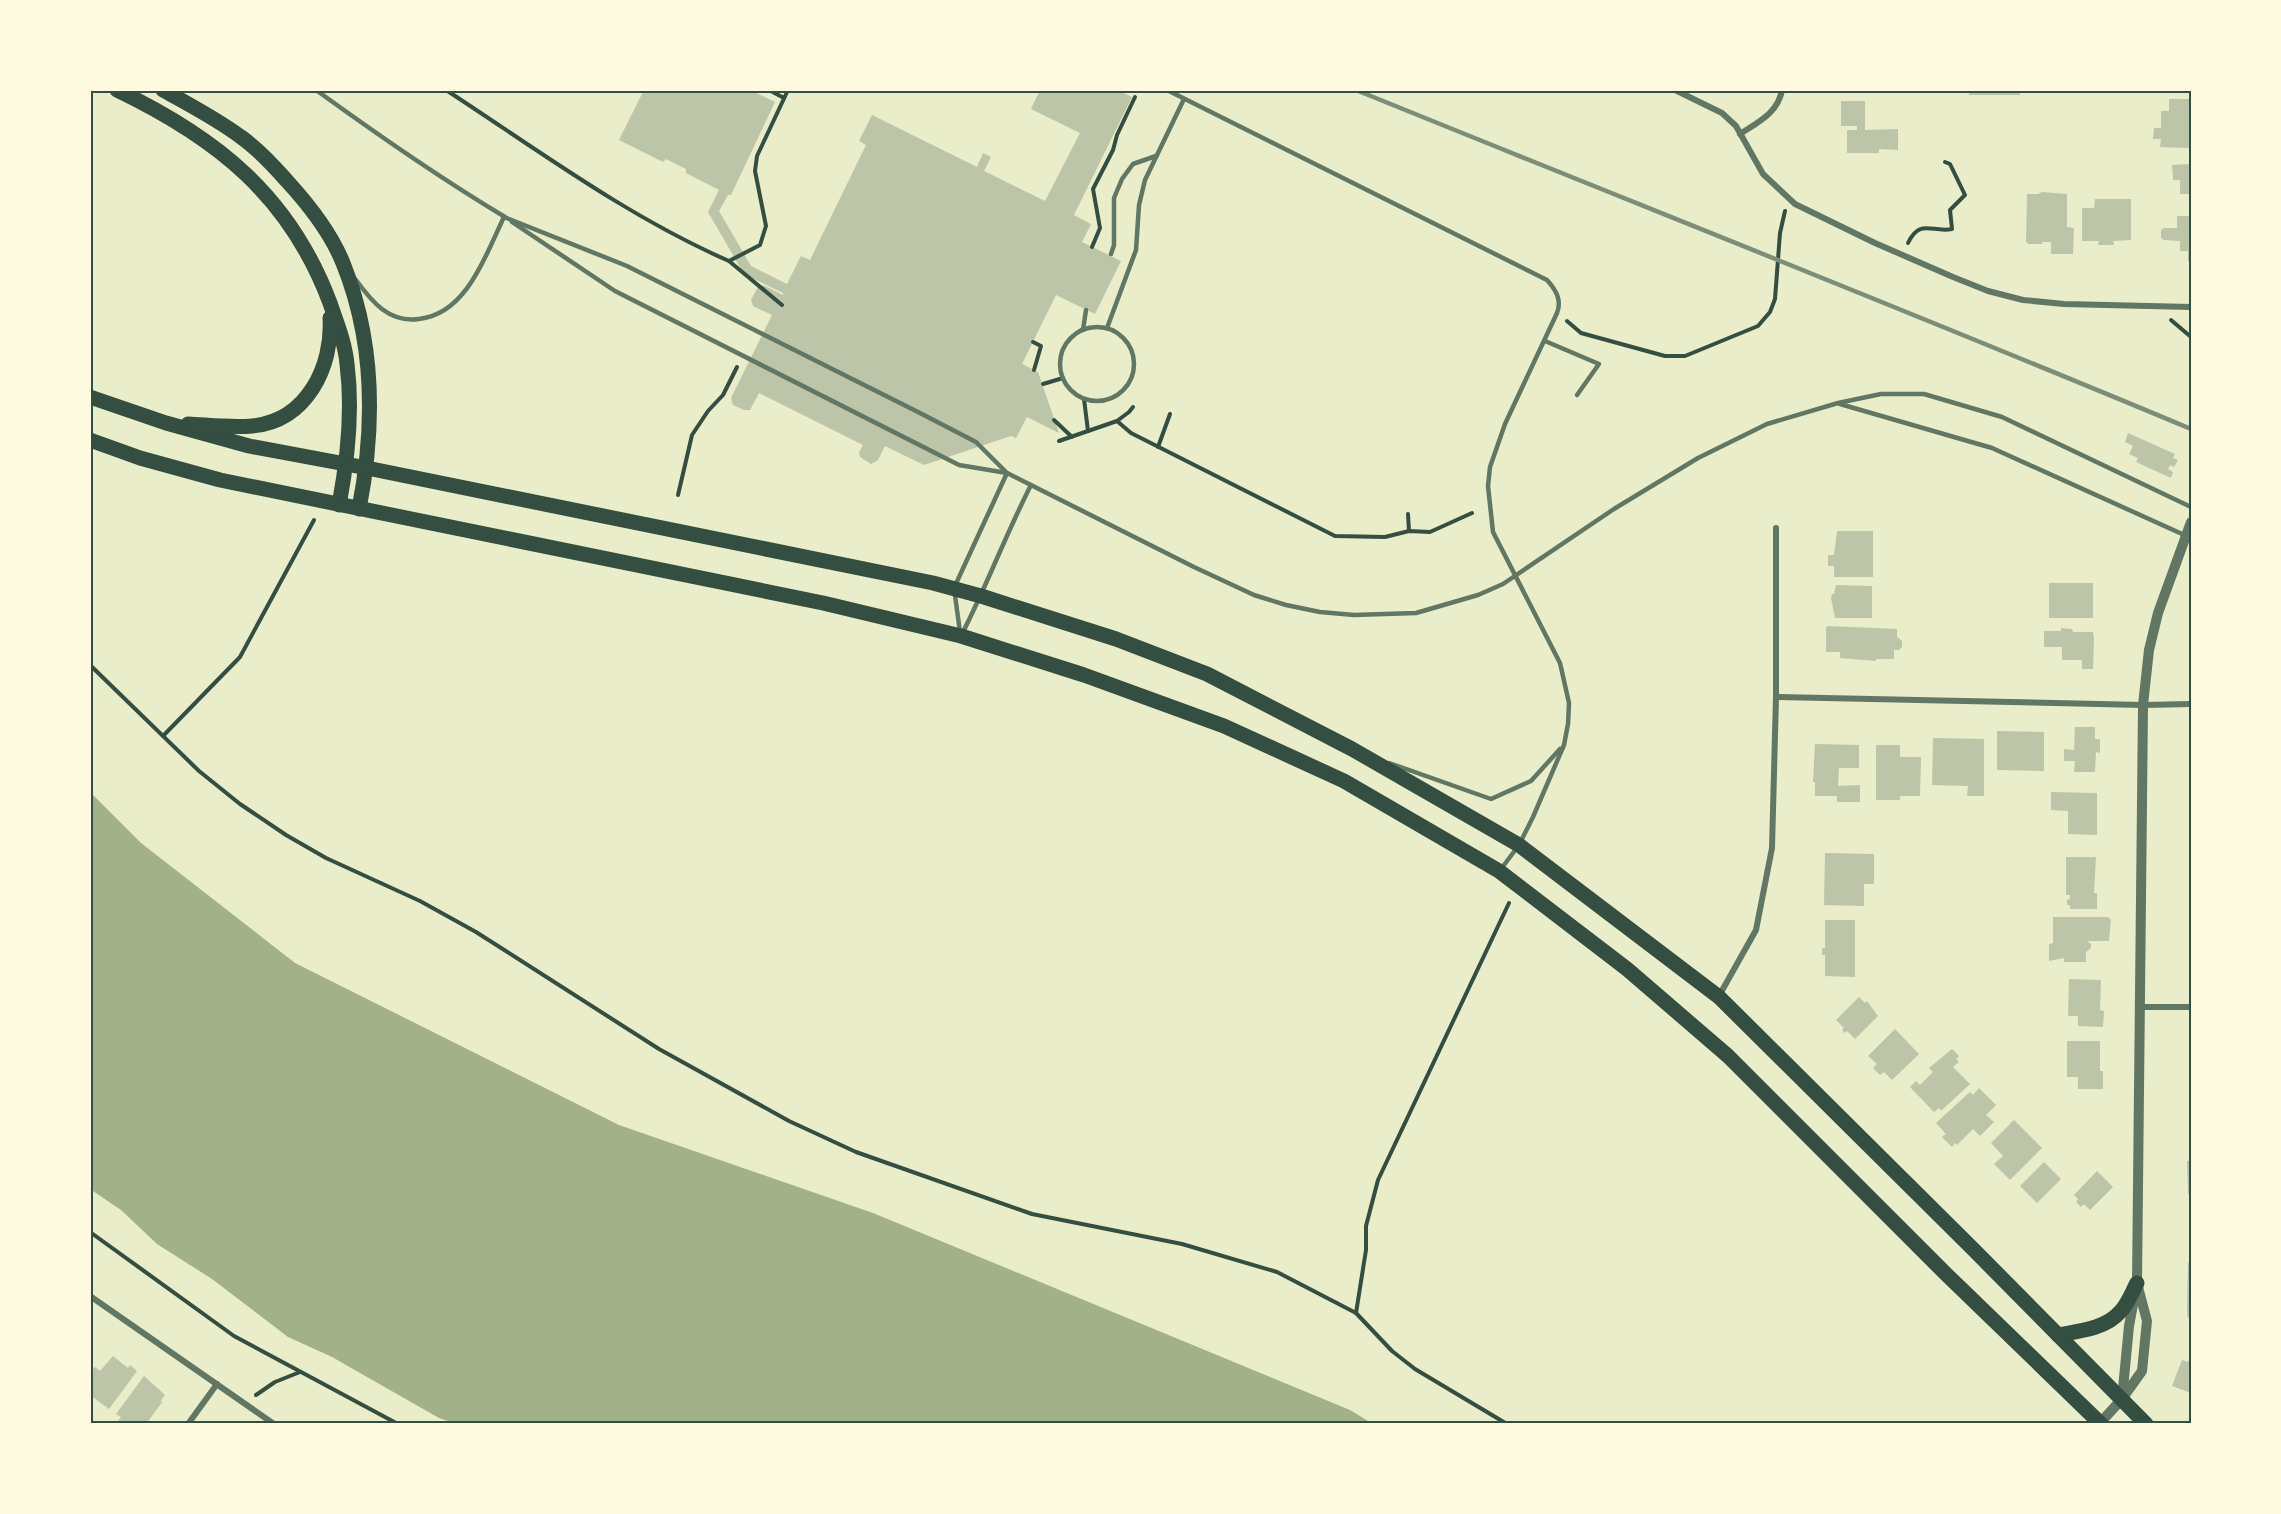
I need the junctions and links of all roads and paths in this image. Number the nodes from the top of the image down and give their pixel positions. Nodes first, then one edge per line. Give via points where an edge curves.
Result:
1 (117, 90) edge
2 (163, 90) edge
3 (316, 90) edge
4 (446, 90) edge
5 (769, 90) edge
6 (788, 90) edge
7 (1167, 90) edge
8 (1675, 90) edge
9 (1782, 90) edge
10 (785, 98) junction
11 (1135, 98) dead end
12 (1184, 99) junction
13 (1740, 134) junction
14 (1156, 156) junction
15 (1945, 162) dead end
16 (1790, 200) junction
17 (504, 217) junction
18 (1092, 247) dead end
19 (1111, 254) dead end
20 (1903, 255) junction
21 (729, 261) junction
22 (343, 263) junction
23 (329, 303) junction
24 (782, 305) dead end
25 (2191, 307) edge
26 (1086, 310) dead end
27 (1557, 313) junction
28 (2169, 317) dead end
29 (1107, 328) junction
30 (1083, 330) junction
31 (2191, 337) edge
32 (1545, 341) junction
33 (1033, 342) dead end
34 (743, 356) junction
35 (1034, 370) dead end
36 (1063, 378) junction
37 (1042, 384) dead end
38 (1577, 395) dead end
39 (90, 397) edge
40 (1084, 399) junction
41 (1838, 403) junction
42 (1133, 407) dead end
43 (1170, 414) dead end
44 (1054, 420) dead end
45 (1117, 421) junction
46 (166, 423) junction
47 (1088, 431) junction
48 (1072, 437) junction
49 (90, 440) edge
50 (1059, 441) dead end
51 (1158, 447) junction
52 (346, 465) junction
53 (367, 468) junction
54 (1007, 473) junction
55 (1031, 485) junction
56 (678, 495) dead end
57 (339, 505) junction
58 (2191, 507) edge
59 (359, 509) junction
60 (1472, 513) dead end
61 (1408, 514) dead end
62 (314, 520) dead end
63 (2191, 522) edge
64 (1776, 528) dead end
65 (1409, 531) junction
66 (2191, 538) edge
67 (954, 588) junction
68 (981, 596) junction
69 (961, 636) junction
70 (90, 665) edge
71 (1776, 698) junction
72 (2191, 704) edge
73 (2143, 705) junction
74 (163, 736) junction
75 (1564, 745) junction
76 (1352, 749) junction
77 (1519, 844) junction
78 (1499, 872) junction
79 (1509, 903) dead end
80 (1719, 997) junction
81 (2140, 1007) junction
82 (2191, 1007) edge
83 (90, 1232) edge
84 (2138, 1283) junction
85 (90, 1296) edge
86 (1356, 1313) junction
87 (2058, 1335) junction
88 (300, 1372) junction
89 (217, 1384) junction
90 (2122, 1399) junction
91 (246, 1403) junction
92 (188, 1424) edge
93 (274, 1424) edge
94 (398, 1424) edge
95 (1507, 1424) edge
96 (2100, 1424) edge
97 (2146, 1424) edge

1 - 23 main road via 212,144 242,169 303,244
2 - 22 main road via 229,129 261,154 312,211
3 - 17 lane
4 - 21 path via 589,184 690,244
5 - 10 path
6 - 10 path
7 - 12 lane
8 - 13 street via 1722,112
9 - 13 street via 1770,114
10 - 21 path via 757,156 754,171 765,226 760,245
11 - 18 path via 1093,189 1100,228
12 - 14 lane
12 - 27 lane via 1547,280 1557,296
13 - 16 street via 1763,174
14 - 19 lane via 1132,164 1122,179 1114,198
14 - 29 lane via 1139,205 1136,250
15 - 20 path via 1950,164 1965,195 1950,210 1952,229 1921,228 1913,234
16 - 20 street
16 - 27 path via 1782,219 1775,300 1758,326 1685,356 1665,356 1581,333
17 - 22 lane via 469,286 459,299 433,317 401,319 387,313 374,304
17 - 34 lane via 615,291
17 - 54 lane via 627,266 918,412 976,442
20 - 25 street via 1989,291 2023,300
21 - 24 path
22 - 53 main road via 367,357 371,409
23 - 46 main road via 328,355 312,391 299,404 269,422 252,426
23 - 52 main road via 347,363 350,404
26 - 30 lane
27 - 32 lane
28 - 31 path
29 - 30 lane
29 - 40 lane via 1122,337 1132,352 1132,376 1127,386 1108,400
30 - 36 lane via 1064,346 1060,358
32 - 38 lane via 1599,364
32 - 75 lane via 1505,424 1490,467 1488,486 1493,532 1560,663 1569,703
33 - 35 path via 1041,346
34 - 54 lane via 959,465
34 - 56 path via 723,395 692,435
36 - 37 path
36 - 40 lane via 1073,393
39 - 46 main road
40 - 47 path
41 - 55 lane via 1767,424 1698,458 1503,584 1450,605 1416,613 1320,612 1254,595
41 - 58 lane via 1881,393 1924,394 2002,417
41 - 66 lane via 1992,448
42 - 45 path
43 - 51 path
44 - 48 path
45 - 47 path
45 - 51 path
46 - 52 main road via 249,446
47 - 48 path
48 - 50 path
49 - 57 main road via 188,471
51 - 65 path via 1335,536 1385,537
52 - 53 main road
52 - 57 main road
53 - 59 main road
53 - 67 main road
54 - 55 lane
54 - 67 lane
55 - 68 lane
57 - 59 main road
59 - 69 main road via 823,603
60 - 65 path via 1430,532
61 - 65 path
62 - 74 path via 240,657
63 - 73 street via 2158,613
64 - 71 street
67 - 68 main road
67 - 69 lane
68 - 69 lane
68 - 76 main road via 1116,639 1207,674
69 - 78 main road via 1224,726 1344,781
70 - 74 path
71 - 73 street
71 - 80 street via 1772,848 1756,930
72 - 73 street
73 - 81 street
74 - 86 path via 219,788 286,835 420,901 659,1049 833,1143 1032,1214 1133,1233 1256,1265 1311,1288
75 - 76 lane via 1532,781 1491,799
75 - 77 lane
76 - 77 main road
77 - 78 lane
77 - 80 main road
78 - 96 main road via 1627,969 1728,1056
79 - 86 path via 1378,1180 1366,1226
80 - 87 main road
81 - 82 street
81 - 84 street
83 - 88 path via 234,1336
84 - 87 main road via 2113,1319
84 - 90 street via 2129,1326
84 - 90 street via 2147,1322 2142,1371
85 - 89 street
86 - 95 path via 1415,1369
87 - 90 main road
88 - 91 path via 275,1382
88 - 94 path
89 - 91 street
89 - 92 street
90 - 96 street
90 - 97 main road
91 - 93 street

